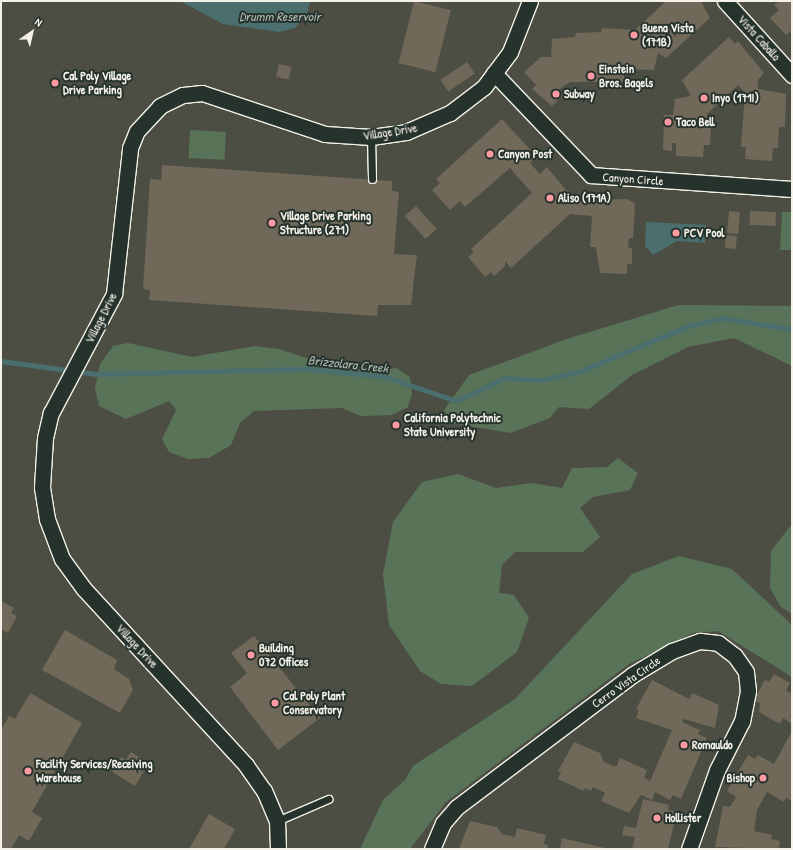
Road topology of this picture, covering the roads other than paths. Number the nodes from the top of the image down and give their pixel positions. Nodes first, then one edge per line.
1 (530, 1) edge
2 (725, 1) edge
3 (494, 73) junction
4 (792, 75) edge
5 (371, 137) junction
6 (372, 179) dead end
7 (792, 189) edge
8 (328, 799) dead end
9 (277, 821) junction
10 (278, 849) edge
11 (432, 849) edge
12 (689, 849) edge

1 - 3 street, Village Drive
2 - 4 street, Vista Caballo
3 - 5 street, Village Drive
3 - 7 street, Canyon Circle
5 - 6 lane
5 - 9 street, Village Drive
8 - 9 lane
9 - 10 street, Village Drive
11 - 12 street, Cerro Vista Circle

